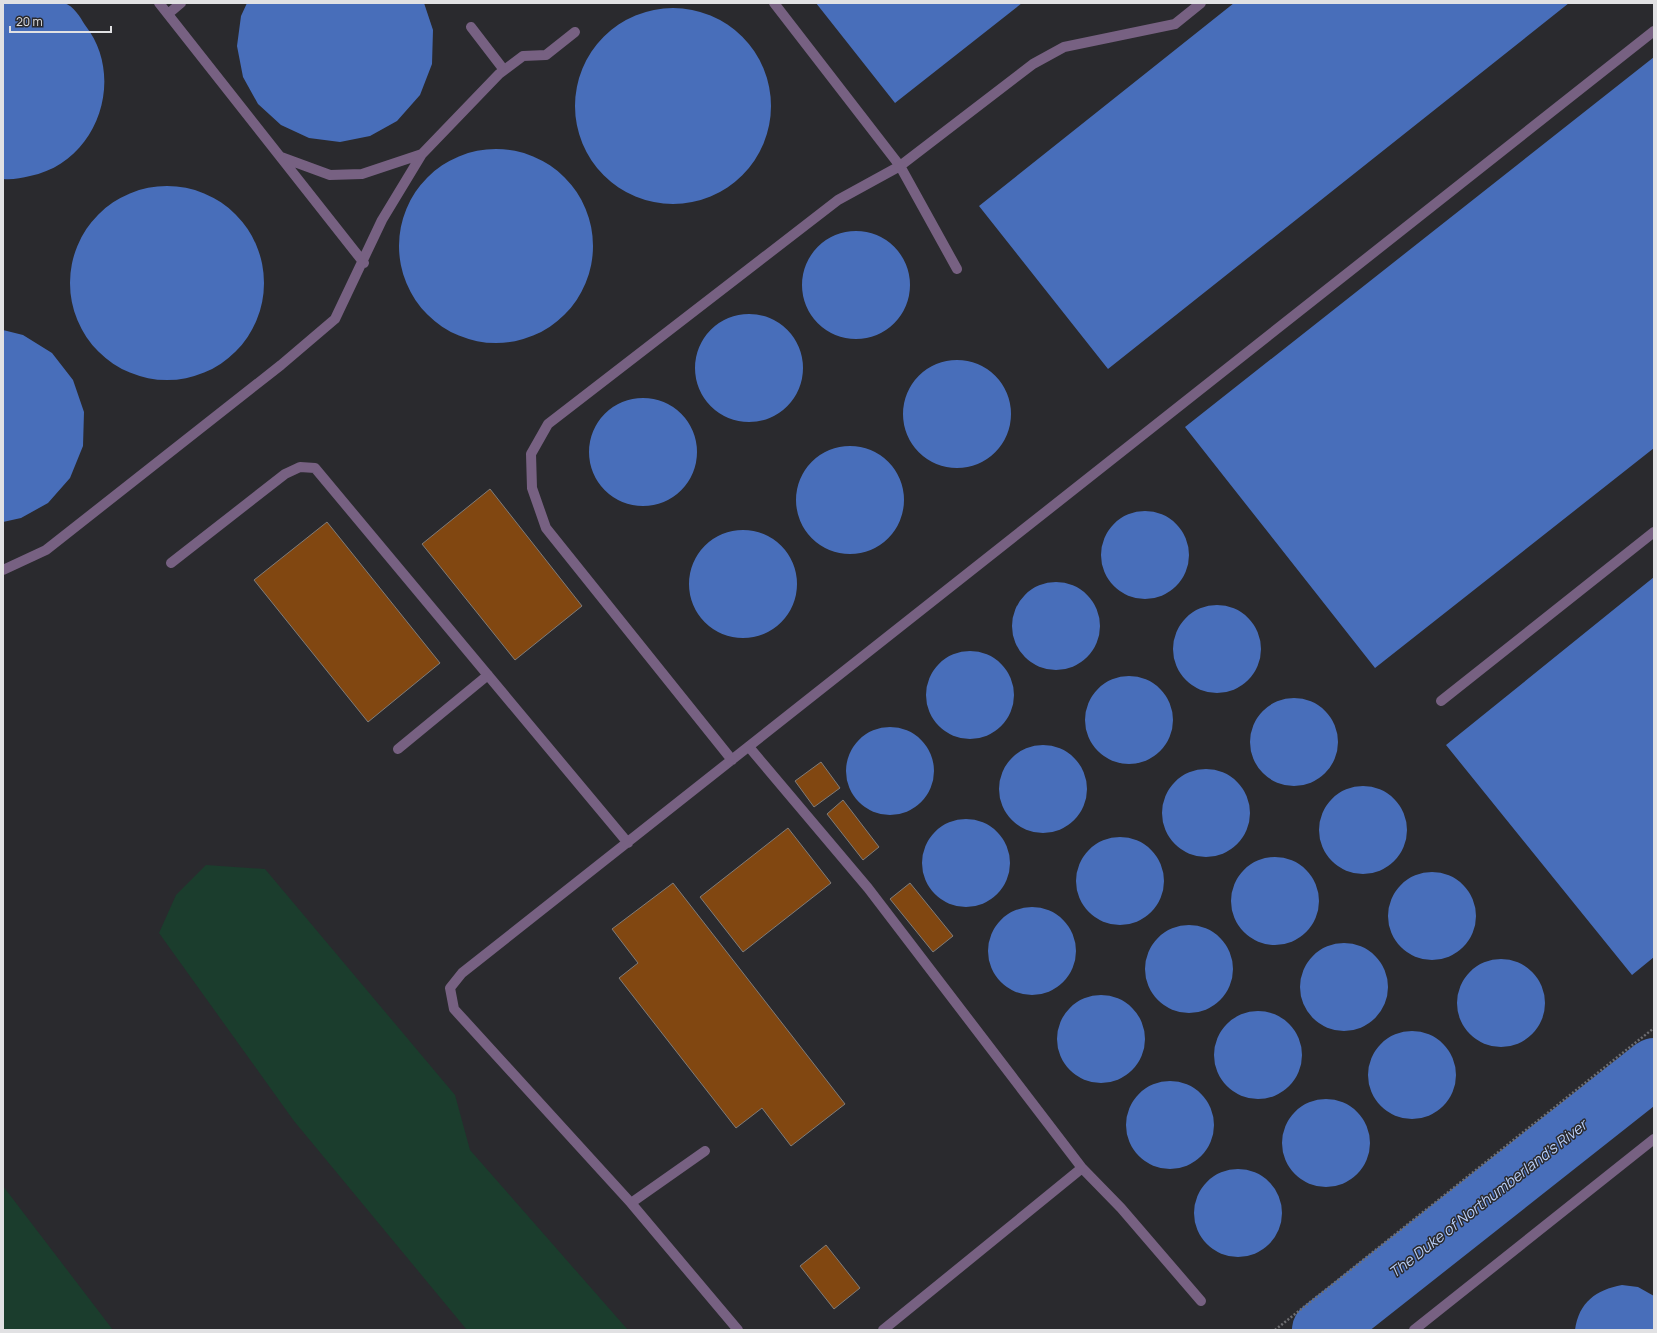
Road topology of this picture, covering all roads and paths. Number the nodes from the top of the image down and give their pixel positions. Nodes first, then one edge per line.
1 (159, 3) edge
2 (181, 3) edge
3 (774, 3) edge
4 (1201, 3) edge
5 (168, 14) junction
6 (471, 27) dead end
7 (1654, 31) edge
8 (575, 32) dead end
9 (504, 70) junction
10 (422, 154) junction
11 (281, 157) junction
12 (900, 166) junction
13 (364, 263) junction
14 (957, 269) dead end
15 (1654, 532) edge
16 (171, 563) dead end
17 (3, 570) edge
18 (488, 675) junction
19 (1441, 702) dead end
20 (749, 747) junction
21 (398, 749) dead end
22 (732, 760) junction
23 (628, 843) junction
24 (1654, 1028) edge
25 (1654, 1139) edge
26 (705, 1151) dead end
27 (1082, 1168) junction
28 (632, 1203) junction
29 (1201, 1301) dead end
30 (738, 1330) edge
31 (883, 1330) edge
32 (1275, 1330) edge
33 (1414, 1330) edge

1 - 5 lane
2 - 5 lane
3 - 12 lane
4 - 12 lane
5 - 11 lane
6 - 9 lane
7 - 20 lane
8 - 9 lane
9 - 10 lane
10 - 11 lane
10 - 13 lane
11 - 13 lane
12 - 14 lane
12 - 22 lane
13 - 17 lane
15 - 19 lane
16 - 18 lane
18 - 21 lane
18 - 23 lane
20 - 22 lane
20 - 27 lane
22 - 23 lane
23 - 28 lane
24 - 32 path
25 - 33 lane
26 - 28 lane
27 - 29 lane
27 - 31 lane
28 - 30 lane

